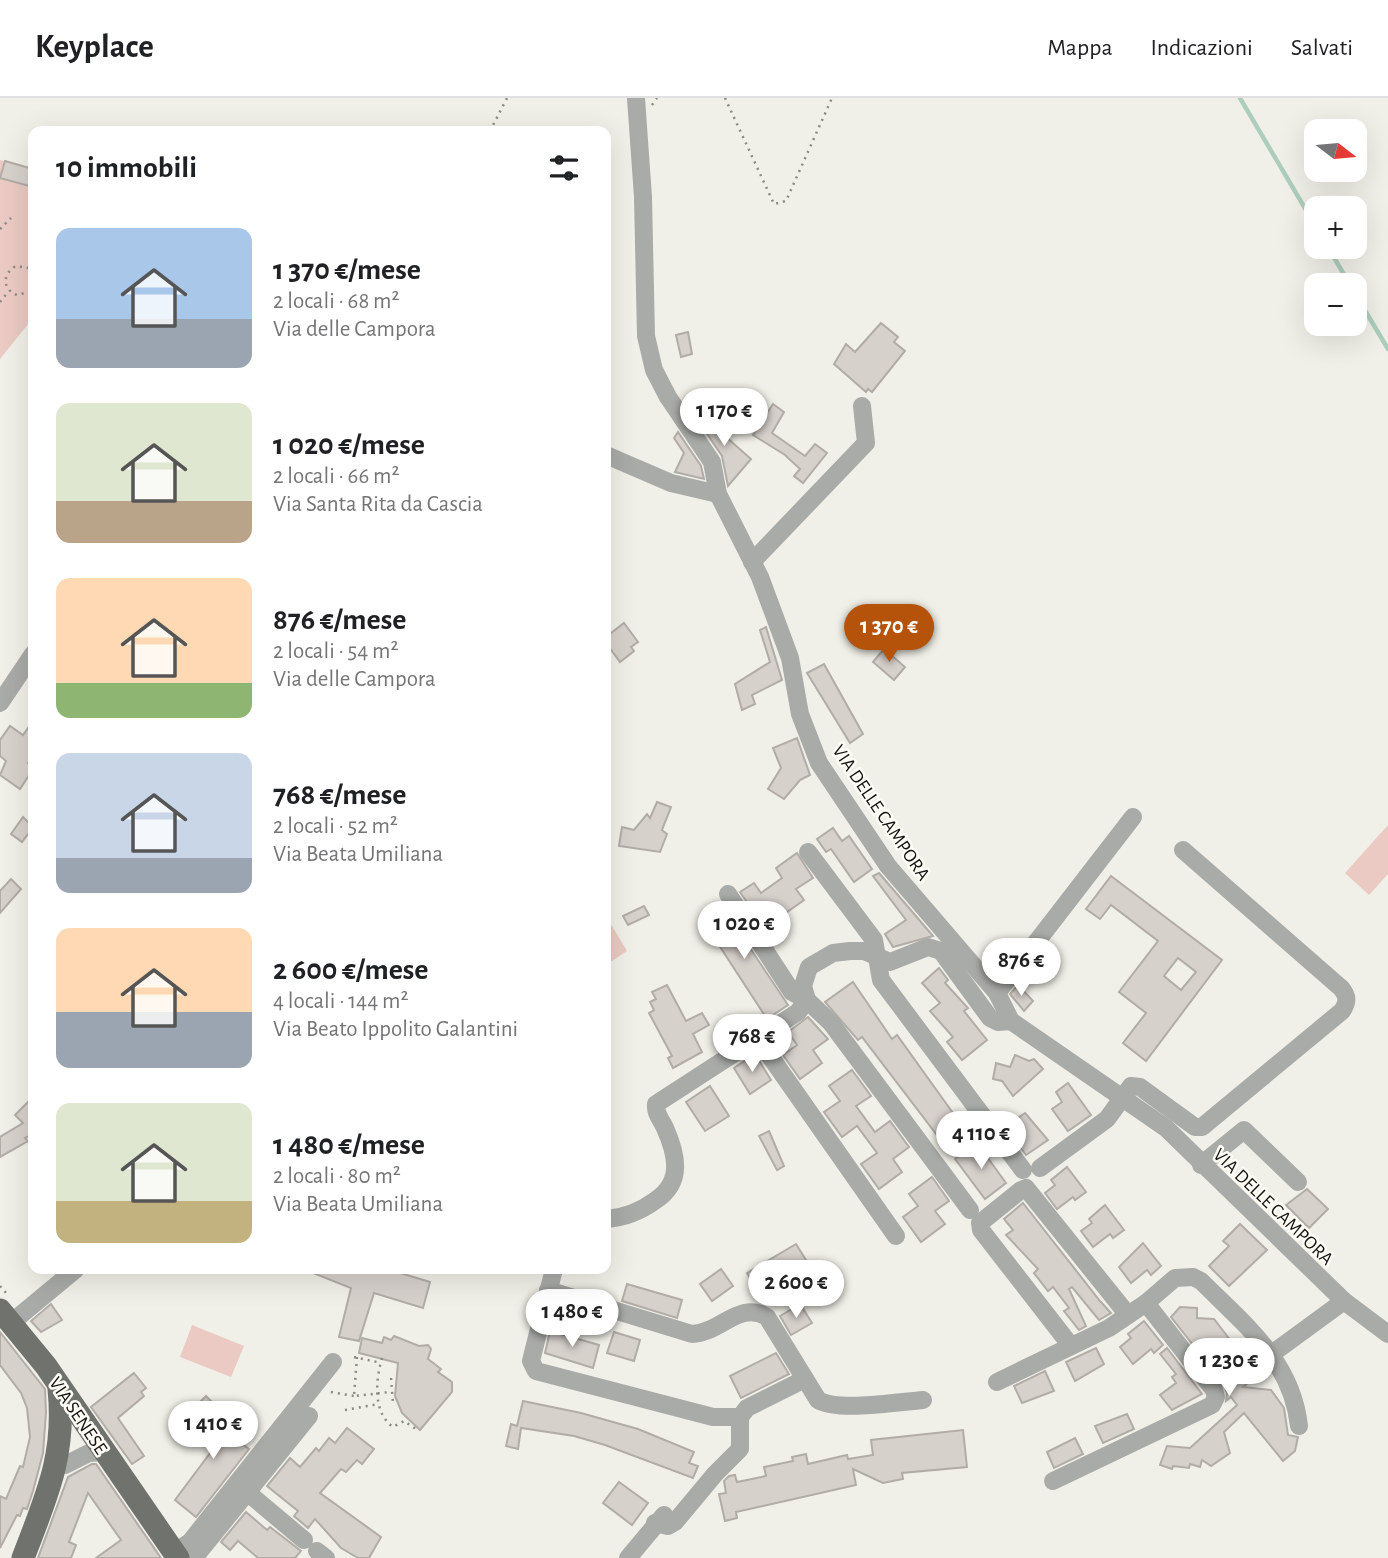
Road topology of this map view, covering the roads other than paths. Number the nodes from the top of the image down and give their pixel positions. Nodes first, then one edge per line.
1 (636, 98) edge
2 (862, 406) dead end
3 (611, 457) edge
4 (718, 495) junction
5 (752, 562) junction
6 (28, 662) edge
7 (0, 704) edge
8 (1133, 817) dead end
9 (1183, 850) dead end
10 (808, 852) dead end
11 (728, 894) dead end
12 (878, 959) junction
13 (997, 993) junction
14 (807, 1000) junction
15 (1011, 1021) junction
16 (758, 1039) junction
17 (1122, 1099) junction
18 (1201, 1165) junction
19 (1298, 1182) dead end
20 (970, 1210) dead end
21 (611, 1218) edge
22 (896, 1236) dead end
23 (68, 1274) edge
24 (553, 1274) edge
25 (548, 1290) junction
26 (1344, 1301) junction
27 (1146, 1303) junction
28 (1128, 1315) junction
29 (5, 1320) edge
30 (1388, 1334) edge
31 (1071, 1346) junction
32 (1273, 1353) junction
33 (333, 1362) dead end
34 (806, 1379) junction
35 (997, 1382) dead end
36 (59, 1386) junction
37 (923, 1400) dead end
38 (309, 1416) dead end
39 (740, 1417) junction
40 (83, 1421) junction
41 (1300, 1426) dead end
42 (104, 1452) junction
43 (58, 1474) junction
44 (1053, 1481) dead end
45 (247, 1492) junction
46 (316, 1550) edge
47 (182, 1556) edge
48 (23, 1558) edge
49 (628, 1558) edge

1 - 4 street, VIA DELLE CAMPORA
2 - 5 street
3 - 4 street
4 - 5 street, VIA DELLE CAMPORA
5 - 13 street, VIA DELLE CAMPORA
6 - 7 street
8 - 13 street
9 - 17 street
10 - 12 street
11 - 14 street
12 - 14 street
12 - 15 street
12 - 17 street
13 - 15 street, VIA DELLE CAMPORA
14 - 16 street
14 - 20 street
15 - 17 street, VIA DELLE CAMPORA
16 - 21 street
16 - 22 street
17 - 18 street, VIA DELLE CAMPORA
18 - 19 street
18 - 26 street, VIA DELLE CAMPORA
23 - 29 street
24 - 25 street
25 - 34 street
25 - 39 street
26 - 30 street, VIA DELLE CAMPORA
26 - 32 street
27 - 28 street
27 - 32 street
27 - 44 street
28 - 31 street
28 - 31 street
29 - 36 main road, VIA SENESE
31 - 35 street
32 - 41 street
33 - 47 street
34 - 37 street
34 - 39 street
36 - 40 main road, VIA SENESE
36 - 43 main road
38 - 45 street
39 - 49 street
40 - 42 main road, VIA SENESE
40 - 43 main road
42 - 43 street
42 - 47 main road, VIA SENESE
43 - 48 main road
45 - 46 street
45 - 47 street

